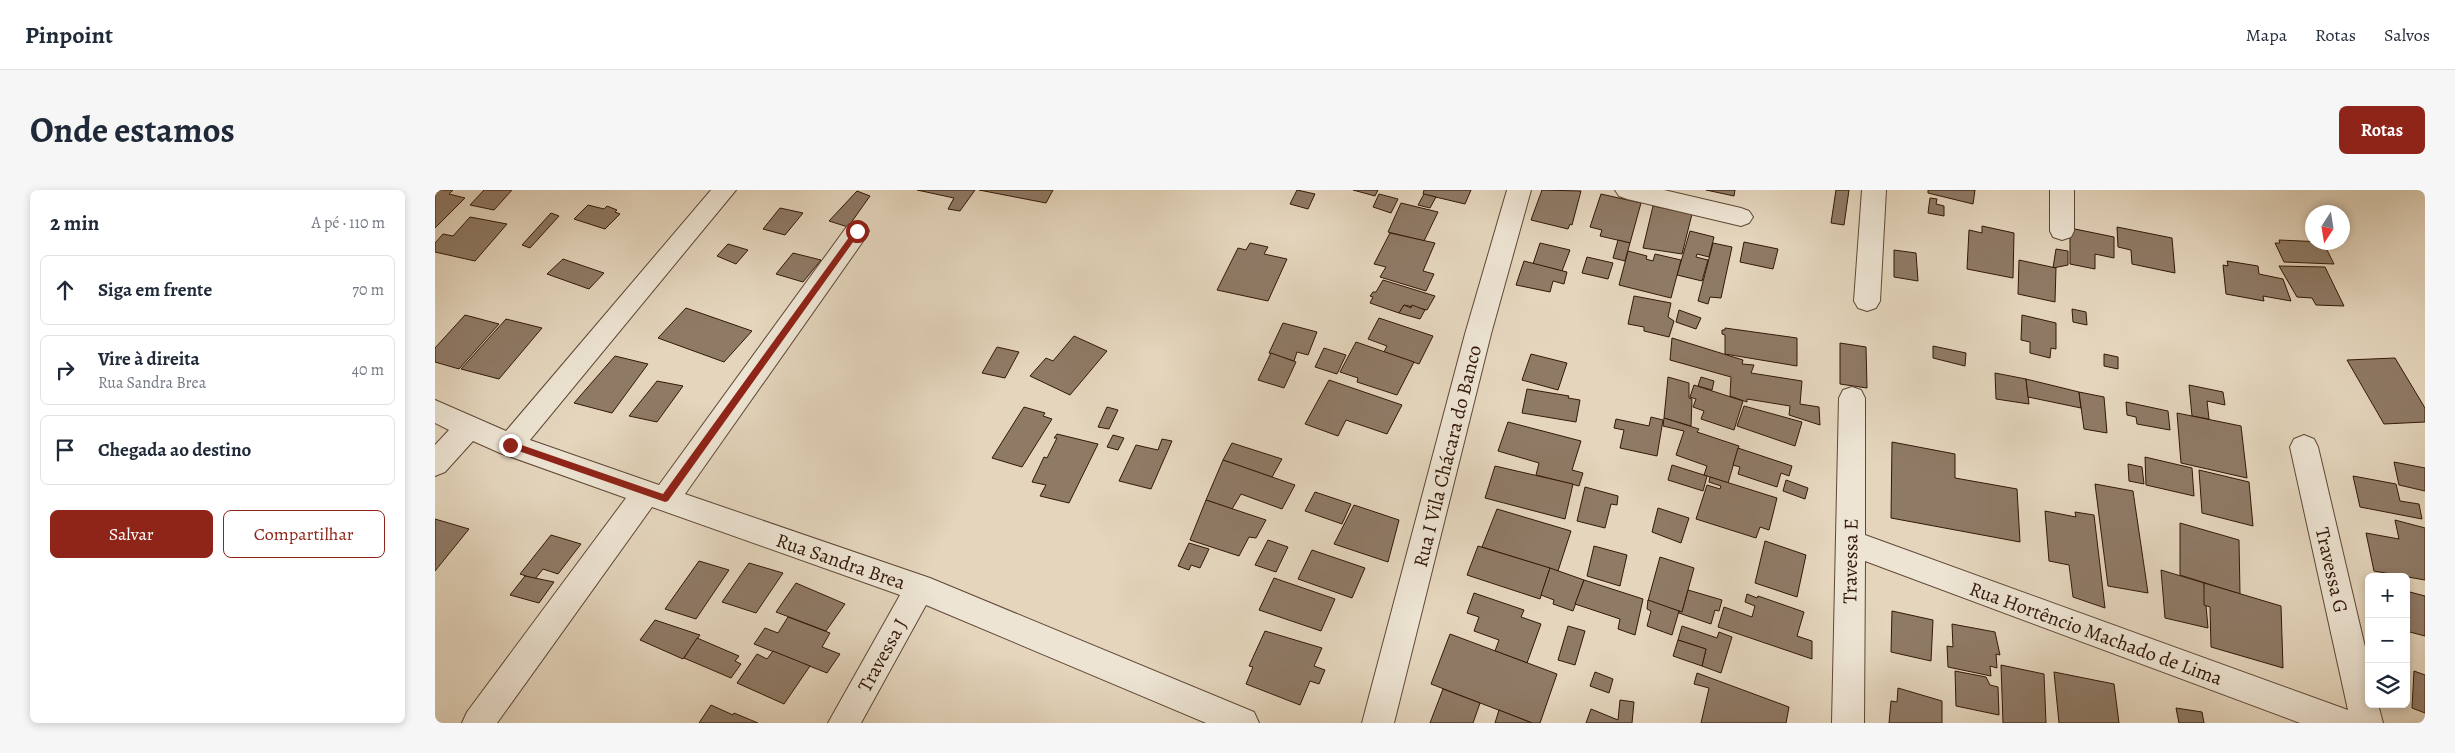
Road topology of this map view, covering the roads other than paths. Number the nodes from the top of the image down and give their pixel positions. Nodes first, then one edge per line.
1 (724, 190) edge
2 (1519, 190) edge
3 (1627, 190) edge
4 (1874, 190) edge
5 (2062, 190) edge
6 (1741, 217) dead end
7 (857, 231) dead end
8 (2061, 231) dead end
9 (1867, 300) dead end
10 (1852, 398) dead end
11 (435, 411) edge
12 (470, 426) junction
13 (510, 445) junction
14 (2304, 447) dead end
15 (435, 464) edge
16 (656, 495) junction
17 (1851, 543) junction
18 (920, 588) junction
19 (478, 723) edge
20 (844, 723) edge
21 (1243, 723) edge
22 (1378, 723) edge
23 (1848, 723) edge
24 (2341, 723) edge
25 (2367, 723) edge

1 - 13 street
2 - 22 street, Rua I Vila Chácara do Banco
3 - 6 street
4 - 9 street
5 - 8 street
7 - 16 street
10 - 17 street, Travessa E
11 - 12 street, Rua Sandra Brea
12 - 13 street, Rua Sandra Brea
12 - 15 street
13 - 16 street, Rua Sandra Brea
14 - 25 street, Travessa G
16 - 18 street, Rua Sandra Brea
16 - 19 street
17 - 23 street, Travessa E
17 - 24 street, Rua Hortêncio Machado de Lima
18 - 20 street, Travessa J
18 - 21 street, Rua Sandra Brea

